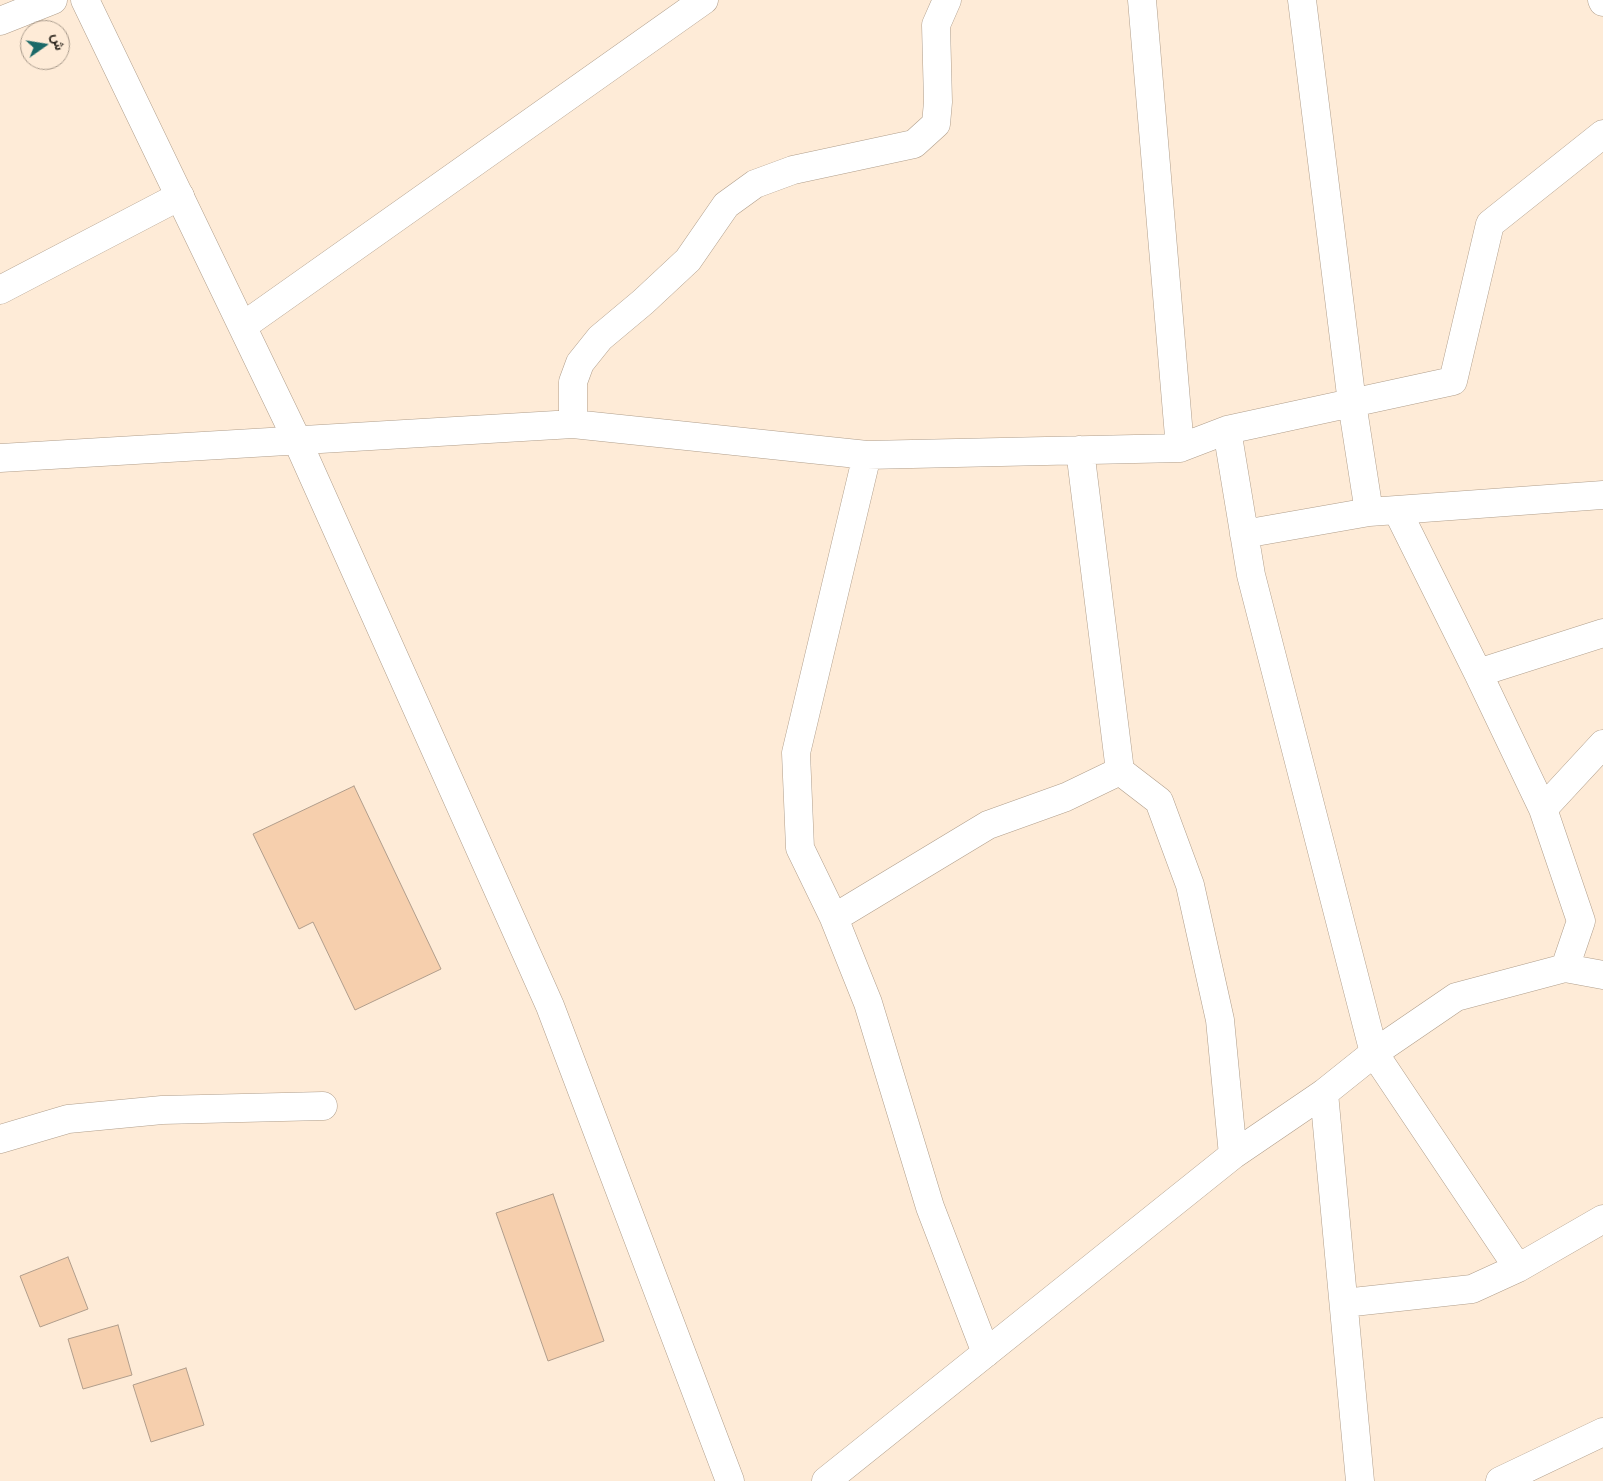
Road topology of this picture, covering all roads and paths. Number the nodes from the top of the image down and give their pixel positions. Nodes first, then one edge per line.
1 (53, 0) edge
2 (85, 0) edge
3 (704, 0) edge
4 (947, 0) edge
5 (1142, 0) edge
6 (1302, 0) edge
7 (0, 21) edge
8 (1603, 134) edge
9 (180, 196) junction
10 (0, 290) edge
11 (243, 326) junction
12 (1352, 403) junction
13 (573, 424) junction
14 (1227, 430) junction
15 (296, 440) junction
16 (1180, 448) junction
17 (1080, 450) junction
18 (867, 455) junction
19 (0, 458) edge
20 (1603, 495) edge
21 (1397, 510) junction
22 (1369, 512) junction
23 (1244, 534) junction
24 (1603, 633) edge
25 (1478, 673) junction
26 (1603, 744) edge
27 (1120, 771) junction
28 (1543, 809) junction
29 (834, 918) junction
30 (1565, 968) junction
31 (1603, 974) edge
32 (1374, 1053) junction
33 (1324, 1093) junction
34 (323, 1106) dead end
35 (0, 1139) edge
36 (1234, 1155) junction
37 (1603, 1219) edge
38 (1518, 1268) junction
39 (1344, 1303) junction
40 (986, 1353) junction
41 (1603, 1432) edge
42 (730, 1481) edge
43 (826, 1481) edge
44 (1360, 1481) edge
45 (1500, 1481) edge

1 - 7 street
2 - 9 street
3 - 11 street
4 - 13 street
5 - 16 street
6 - 12 street
8 - 12 street
9 - 10 street
9 - 11 street
11 - 15 street
12 - 14 street
12 - 22 street
13 - 15 street
13 - 18 street
14 - 16 street
14 - 23 street
15 - 19 street
15 - 42 street
16 - 17 street
17 - 18 street
17 - 27 street
18 - 29 street
20 - 21 street
21 - 22 street
21 - 25 street
22 - 23 street
23 - 32 street
24 - 25 street
25 - 28 street
26 - 28 street
27 - 29 street
27 - 36 street
28 - 30 street
29 - 40 street
30 - 31 street
30 - 32 street
32 - 33 street
32 - 38 street
33 - 36 street
33 - 39 street
34 - 35 street
36 - 40 street
37 - 38 street
38 - 39 street
39 - 44 street
40 - 43 street
41 - 45 street

